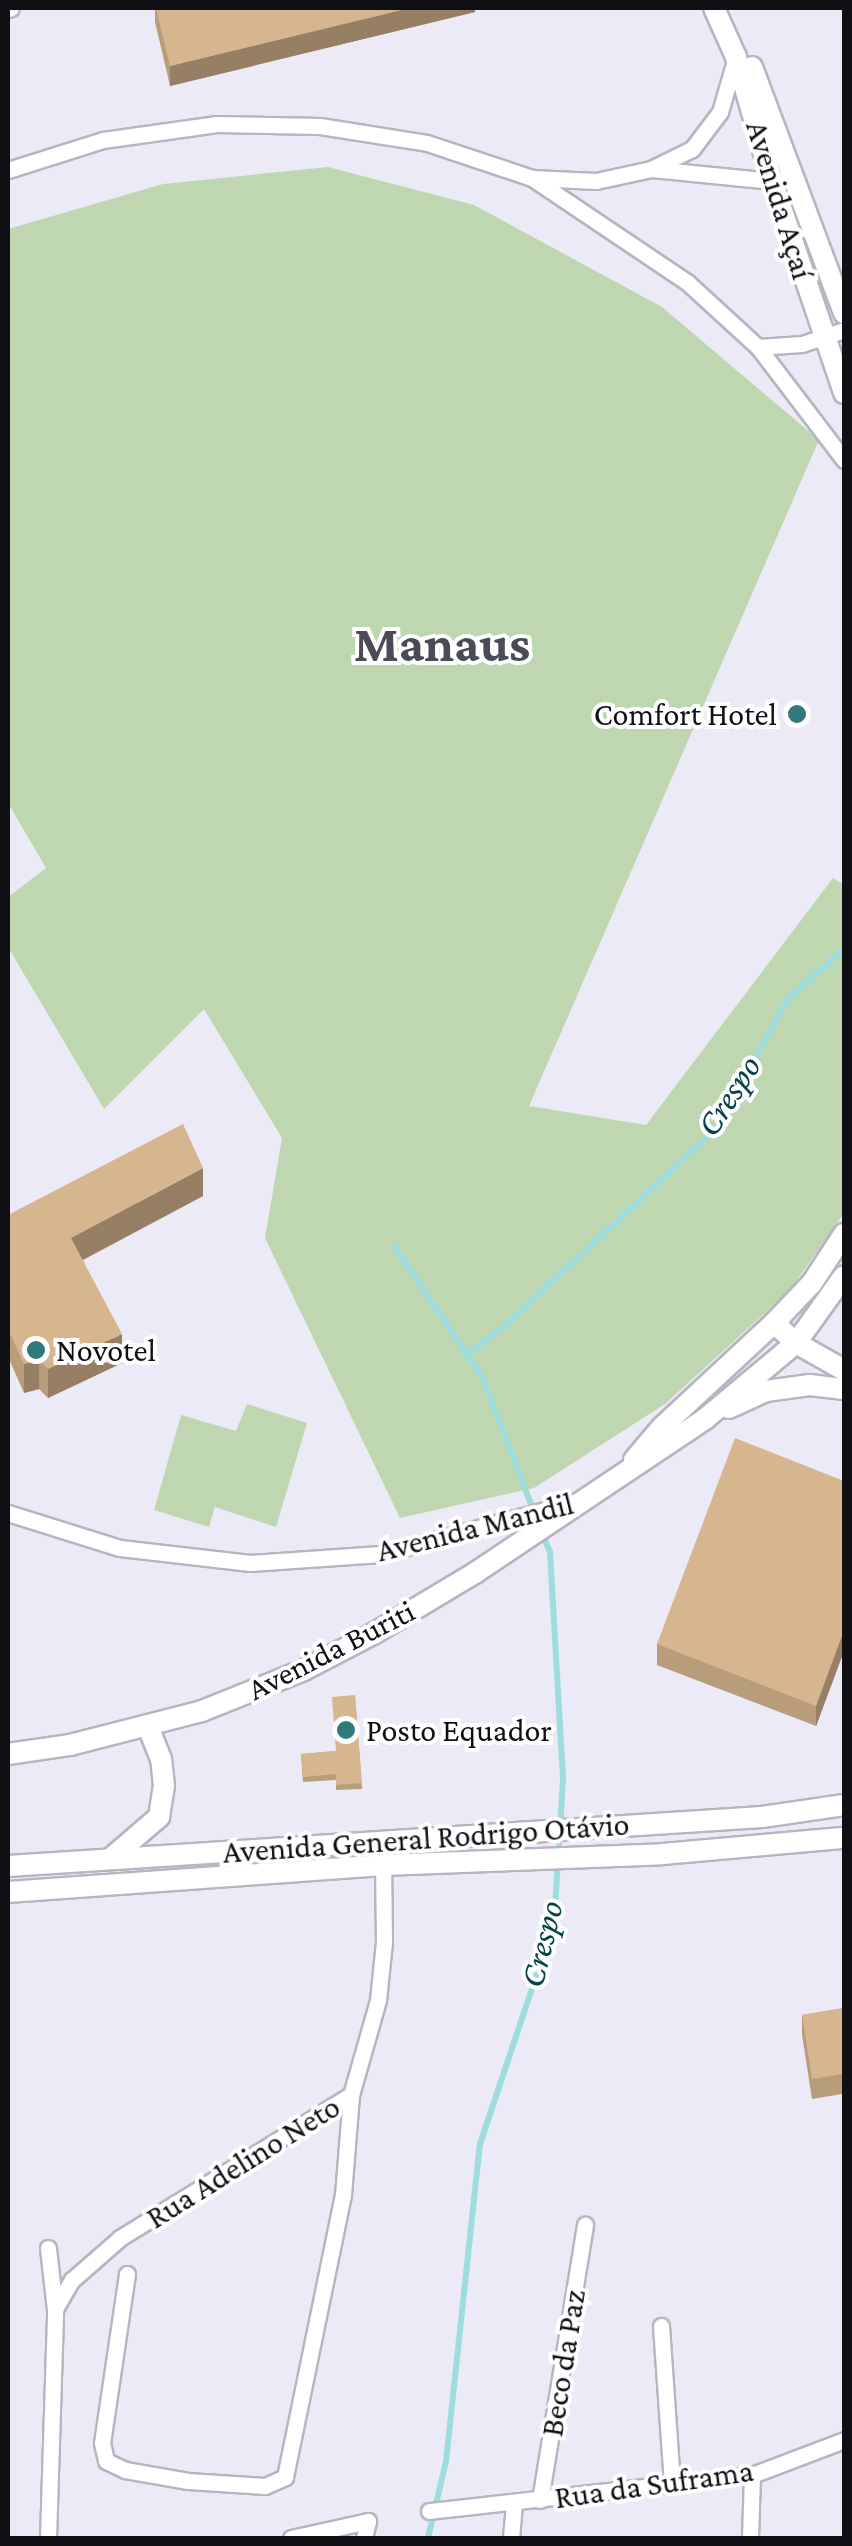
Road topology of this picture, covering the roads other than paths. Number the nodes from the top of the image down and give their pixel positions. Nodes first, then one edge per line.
1 (714, 8) edge
2 (728, 8) edge
3 (736, 57) junction
4 (651, 169) junction
5 (8, 170) edge
6 (532, 178) junction
7 (782, 180) junction
8 (844, 313) edge
9 (834, 334) edge
10 (758, 348) junction
11 (844, 393) edge
12 (844, 460) edge
13 (844, 1234) edge
14 (844, 1276) edge
15 (812, 1283) junction
16 (837, 1305) edge
17 (774, 1323) junction
18 (796, 1343) junction
19 (844, 1370) edge
20 (844, 1389) edge
21 (705, 1420) junction
22 (623, 1472) junction
23 (589, 1498) junction
24 (8, 1513) edge
25 (148, 1726) junction
26 (8, 1754) edge
27 (844, 1805) edge
28 (844, 1838) edge
29 (110, 1859) junction
30 (383, 1865) junction
31 (8, 1866) edge
32 (8, 1892) edge
33 (351, 2095) junction
34 (585, 2225) dead end
35 (48, 2248) dead end
36 (128, 2274) dead end
37 (55, 2309) junction
38 (662, 2326) dead end
39 (844, 2440) edge
40 (752, 2475) junction
41 (672, 2482) junction
42 (540, 2500) junction
43 (514, 2505) junction
44 (429, 2511) dead end
45 (48, 2538) edge
46 (291, 2538) edge
47 (364, 2538) edge
48 (511, 2538) edge
49 (750, 2538) edge

1 - 3 main road, Avenida Açaí
2 - 7 main road, Avenida Açaí
3 - 4 street
3 - 7 main road, Avenida Açaí
4 - 6 street
4 - 7 street
5 - 6 street
6 - 10 street
7 - 8 main road, Avenida Açaí
7 - 9 main road, Avenida Açaí
9 - 10 street
9 - 11 main road, Avenida Açaí
10 - 12 street
13 - 15 main road
14 - 16 main road
15 - 16 main road
15 - 17 main road, Avenida Buriti
16 - 18 main road, Avenida Buriti
17 - 18 main road
17 - 22 main road, Avenida Buriti
18 - 19 main road
18 - 21 main road, Avenida Buriti
20 - 21 main road
21 - 22 main road, Avenida Buriti
22 - 23 main road, Avenida Buriti
23 - 24 street, Avenida Mandil
23 - 25 main road, Avenida Buriti
25 - 26 main road, Avenida Buriti
25 - 29 main road
27 - 29 main road, Avenida General Rodrigo Otávio
28 - 30 main road, Avenida General Rodrigo Otávio
29 - 31 main road, Avenida General Rodrigo Otávio
30 - 32 main road, Avenida General Rodrigo Otávio
30 - 33 street, Rua Adelino Neto
33 - 36 street
33 - 37 street, Rua Adelino Neto
34 - 42 street, Beco da Paz
35 - 37 street
37 - 45 street
38 - 41 street
39 - 40 street, Rua da Suframa
40 - 41 street, Rua da Suframa
40 - 49 street
41 - 42 street, Rua da Suframa
42 - 43 street, Rua da Suframa
43 - 44 street, Rua da Suframa
43 - 48 street
46 - 47 street

